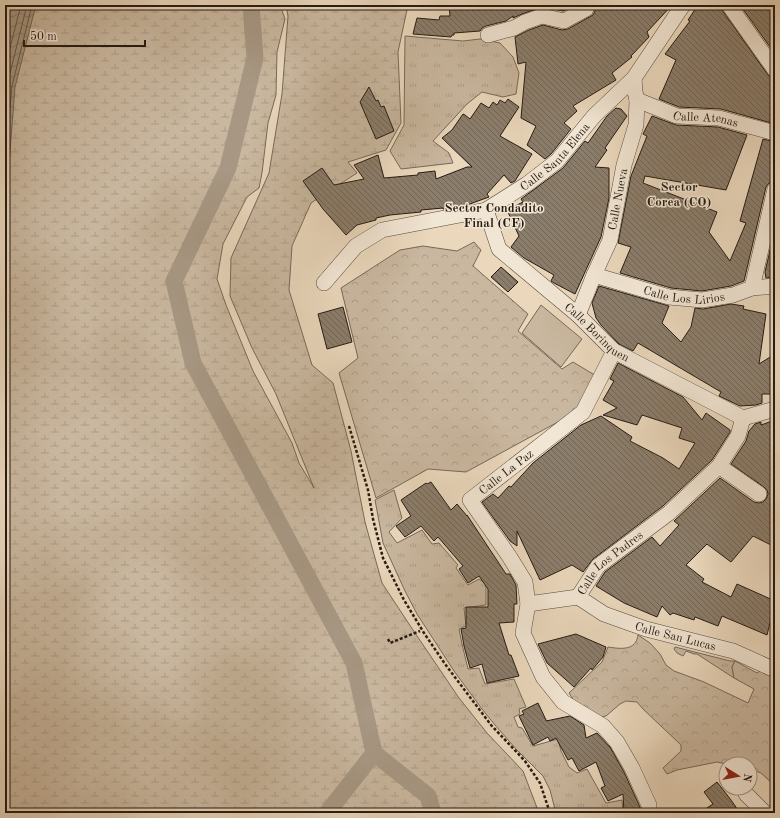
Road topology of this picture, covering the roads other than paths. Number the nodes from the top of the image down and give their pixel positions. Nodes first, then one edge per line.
1 (586, 5) edge
2 (684, 5) edge
3 (729, 5) edge
4 (488, 35) dead end
5 (775, 70) edge
6 (634, 78) junction
7 (637, 100) junction
8 (775, 133) edge
9 (775, 189) edge
10 (486, 210) junction
11 (594, 275) junction
12 (324, 283) dead end
13 (775, 286) edge
14 (752, 288) junction
15 (578, 315) junction
16 (614, 350) junction
17 (775, 409) edge
18 (743, 418) junction
19 (719, 466) junction
20 (759, 494) dead end
21 (578, 597) junction
22 (528, 604) junction
23 (775, 670) edge
24 (748, 796) edge
25 (649, 813) edge
26 (765, 813) edge

1 - 4 street
2 - 6 street, Calle Santa Elena
3 - 5 street
6 - 7 street, Calle Nueva
6 - 10 street, Calle Santa Elena
7 - 8 street, Calle Atenas
7 - 11 street, Calle Nueva
9 - 14 street
10 - 12 street, Calle Santa Elena
10 - 15 street, Calle Borinquen
11 - 14 street, Calle Los Lirios
11 - 15 street, Calle Nueva
13 - 14 street, Calle Los Lirios
15 - 16 street, Calle Borinquen
16 - 18 street, Calle Borinquen
16 - 22 street, Calle La Paz
17 - 18 street
18 - 19 street, Calle Los Padres
19 - 20 street
19 - 21 street, Calle Los Padres
21 - 22 street, Calle Los Padres
21 - 23 street, Calle San Lucas
22 - 25 street
24 - 26 street

